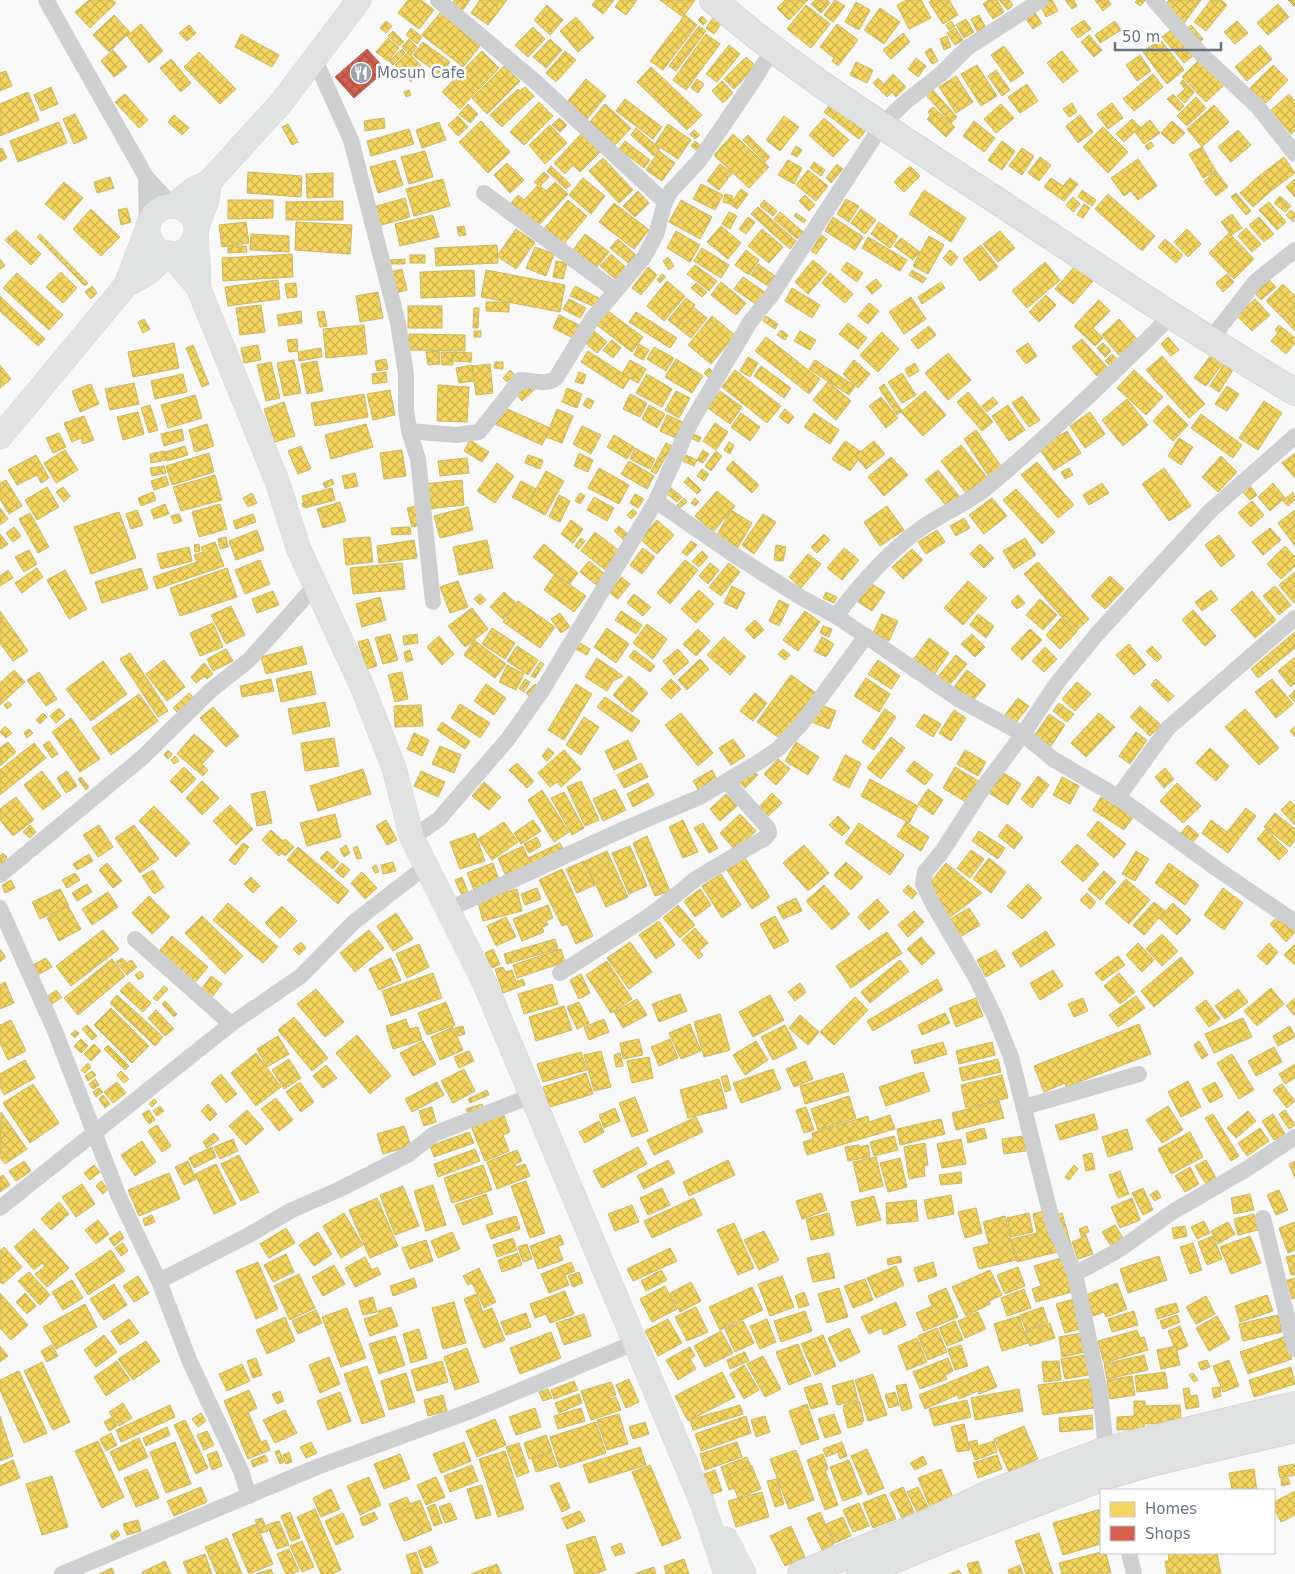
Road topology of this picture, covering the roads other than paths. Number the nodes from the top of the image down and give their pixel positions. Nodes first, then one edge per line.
1 (46, 0) edge
2 (359, 0) edge
3 (438, 0) edge
4 (713, 0) edge
5 (730, 0) edge
6 (1042, 0) edge
7 (1154, 0) edge
8 (773, 49) junction
9 (315, 60) junction
10 (885, 121) junction
11 (1295, 154) edge
12 (146, 177) junction
13 (209, 182) junction
14 (484, 193) dead end
15 (664, 202) junction
16 (173, 206) junction
17 (197, 229) junction
18 (147, 230) junction
19 (1295, 250) edge
20 (169, 253) junction
21 (126, 285) junction
22 (198, 287) junction
23 (616, 291) junction
24 (1171, 316) junction
25 (1217, 331) junction
26 (1295, 384) edge
27 (1295, 392) edge
28 (409, 431) junction
29 (0, 436) edge
30 (1295, 436) edge
31 (656, 501) junction
32 (315, 586) junction
33 (433, 602) dead end
34 (836, 616) junction
35 (1295, 618) edge
36 (866, 636) junction
37 (1023, 734) junction
38 (728, 782) junction
39 (1118, 797) junction
40 (412, 838) junction
41 (425, 867) junction
42 (0, 875) edge
43 (0, 908) edge
44 (447, 910) junction
45 (1295, 922) edge
46 (135, 939) dead end
47 (560, 973) dead end
48 (231, 1024) junction
49 (1139, 1074) dead end
50 (531, 1096) junction
51 (1024, 1107) junction
52 (94, 1135) junction
53 (1295, 1137) edge
54 (0, 1208) edge
55 (1263, 1218) dead end
56 (1075, 1274) junction
57 (158, 1281) junction
58 (634, 1343) junction
59 (1295, 1349) edge
60 (1295, 1405) edge
61 (1295, 1429) edge
62 (1106, 1450) junction
63 (1111, 1483) edge
64 (249, 1496) junction
65 (702, 1505) junction
66 (1129, 1554) edge
67 (62, 1574) edge
68 (726, 1574) edge
69 (744, 1574) edge
70 (801, 1574) edge
71 (860, 1574) edge
72 (1134, 1574) edge

1 - 12 street
2 - 9 street
3 - 15 street
4 - 8 main road
5 - 10 main road
6 - 10 street
7 - 11 street
8 - 10 main road
8 - 15 street
9 - 13 street
9 - 28 street
10 - 24 main road
10 - 25 main road
10 - 31 street
12 - 16 street
12 - 18 street
13 - 16 street
13 - 17 street
14 - 23 street
15 - 23 street
16 - 17 street
16 - 18 street
17 - 20 street
17 - 22 street
18 - 20 street
18 - 21 street
19 - 25 street
20 - 21 street
20 - 22 street
21 - 29 street
22 - 32 street
23 - 28 street
24 - 27 main road
24 - 34 street
25 - 26 main road
28 - 33 street
30 - 37 street
31 - 34 street
31 - 40 street
32 - 40 street
32 - 42 street
34 - 36 street
35 - 39 street
36 - 37 street
36 - 38 street
37 - 39 street
37 - 51 street
38 - 44 street
38 - 47 street
39 - 45 street
40 - 41 street
41 - 44 street
41 - 48 street
43 - 52 street
44 - 50 street
46 - 48 street
48 - 52 street
49 - 51 street
50 - 57 street
50 - 58 street
51 - 56 street
52 - 54 street
52 - 57 street
53 - 56 street
55 - 59 street
56 - 62 street
57 - 64 street
58 - 64 street
58 - 65 street
60 - 62 main road
61 - 63 main road
62 - 70 main road
63 - 71 main road
64 - 67 street
65 - 68 street
65 - 69 street
66 - 72 street

